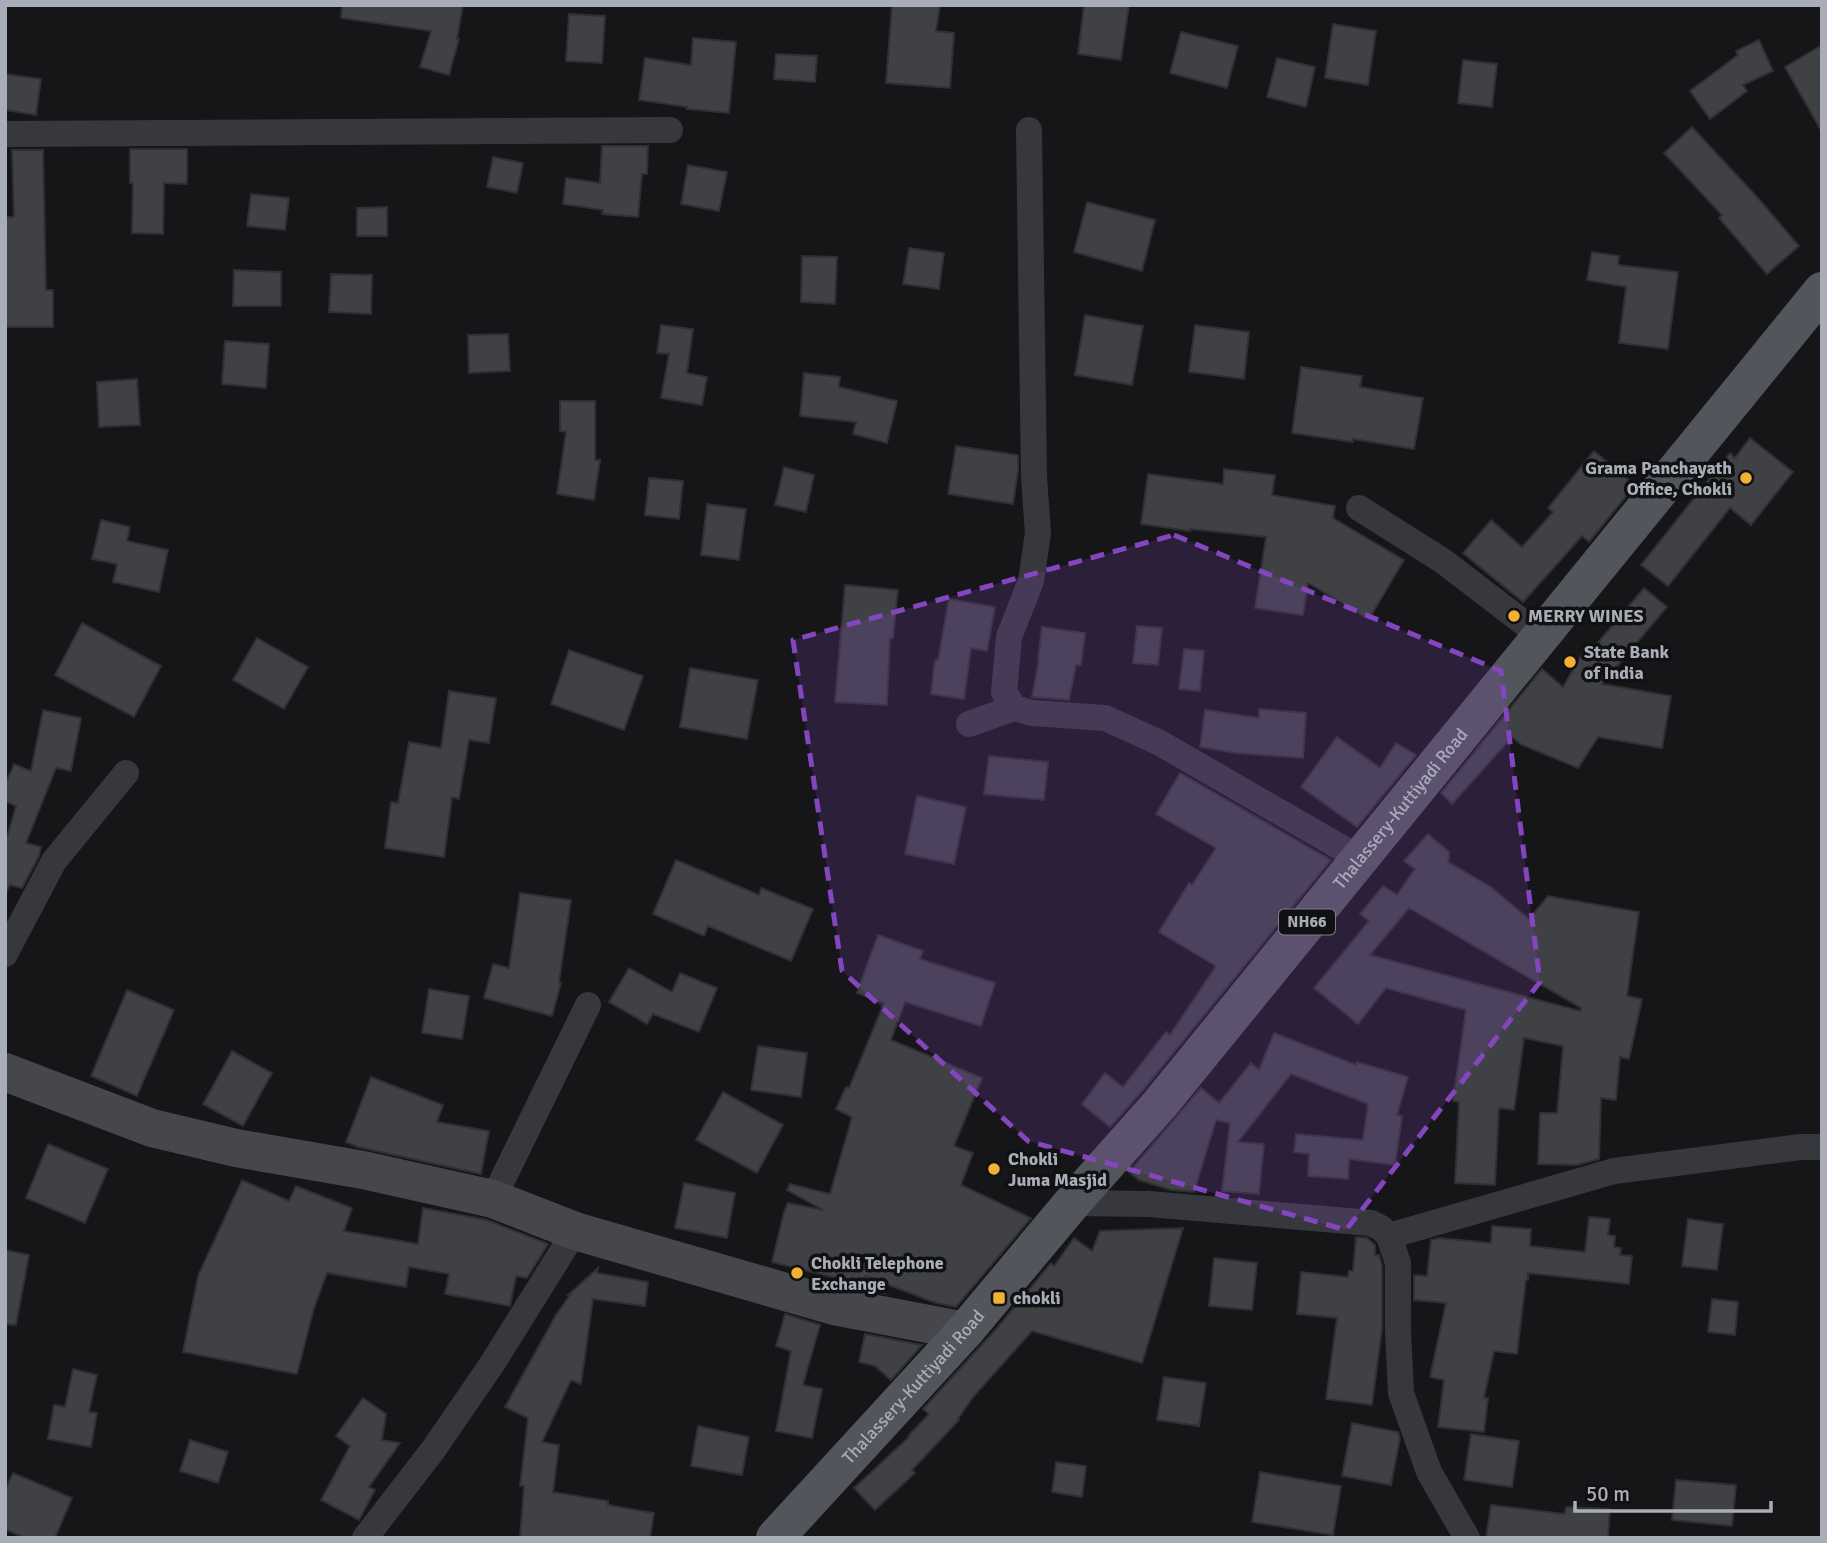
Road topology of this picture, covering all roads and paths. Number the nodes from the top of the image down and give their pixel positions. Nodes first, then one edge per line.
1 (670, 130) dead end
2 (1028, 130) dead end
3 (5, 134) edge
4 (1822, 291) edge
5 (1359, 508) dead end
6 (1542, 636) junction
7 (1014, 708) junction
8 (968, 724) dead end
9 (126, 773) dead end
10 (1359, 858) junction
11 (5, 954) edge
12 (588, 1005) dead end
13 (5, 1072) edge
14 (1822, 1147) edge
15 (493, 1199) junction
16 (1072, 1203) junction
17 (575, 1231) junction
18 (1389, 1236) junction
19 (965, 1331) junction
20 (365, 1538) edge
21 (775, 1538) edge
22 (1467, 1538) edge

1 - 3 street
2 - 7 street
4 - 6 main road, Thalassery-Kuttiyadi Road / NH66
5 - 6 street
6 - 10 main road, Thalassery-Kuttiyadi Road / NH66
7 - 8 street
7 - 10 street
9 - 11 street
10 - 16 main road, Thalassery-Kuttiyadi Road / NH66
12 - 15 street
13 - 15 main road
14 - 18 street
15 - 17 main road
16 - 18 street
16 - 19 main road, Thalassery-Kuttiyadi Road / NH66
17 - 19 main road
17 - 20 street
18 - 22 street
19 - 21 main road, Thalassery-Kuttiyadi Road / NH66

